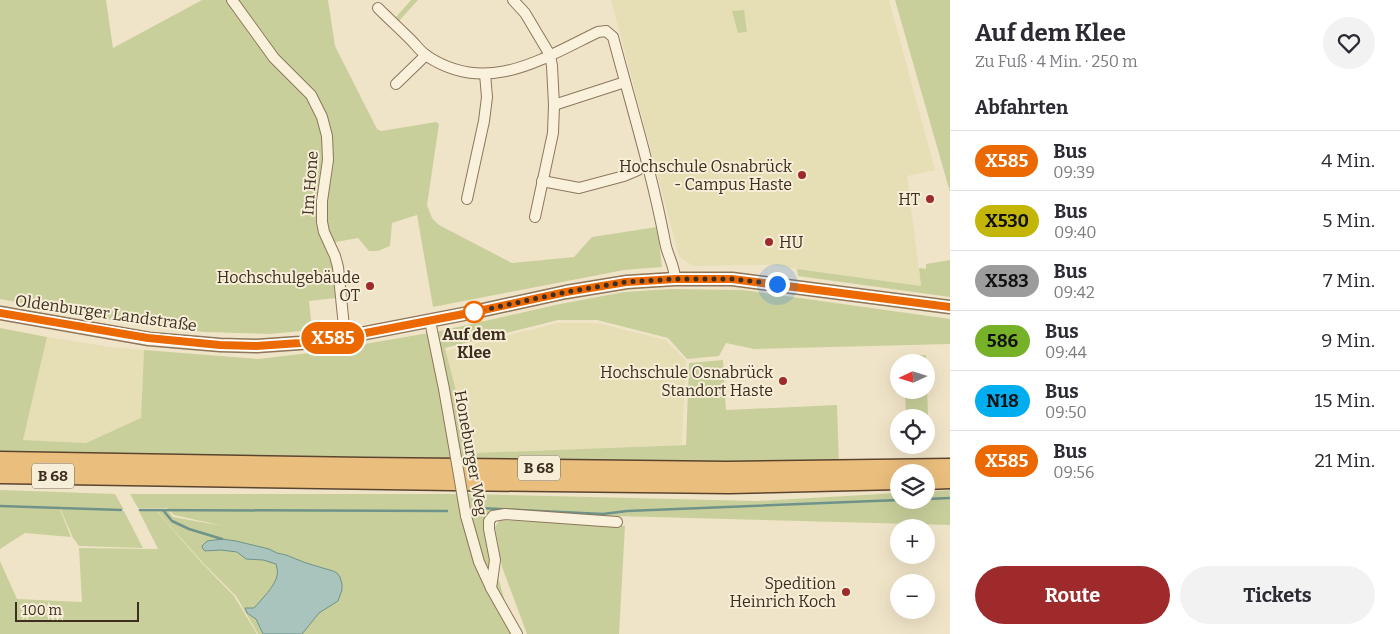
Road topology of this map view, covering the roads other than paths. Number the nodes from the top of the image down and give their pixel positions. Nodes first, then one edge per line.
1 (232, 0) edge
2 (513, 0) edge
3 (378, 8) dead end
4 (426, 55) junction
5 (550, 55) junction
6 (485, 74) junction
7 (625, 82) junction
8 (396, 84) dead end
9 (554, 105) junction
10 (638, 170) dead end
11 (542, 181) junction
12 (467, 199) dead end
13 (534, 217) dead end
14 (675, 279) junction
15 (950, 307) edge
16 (0, 314) edge
17 (430, 321) junction
18 (345, 337) junction
19 (0, 460) edge
20 (950, 467) edge
21 (105, 469) junction
22 (128, 469) junction
23 (0, 475) edge
24 (950, 480) edge
25 (890, 481) edge
26 (935, 481) edge
27 (618, 522) dead end
28 (491, 588) junction
29 (517, 634) edge

1 - 18 street, Im Hone
2 - 5 street
3 - 4 street
4 - 6 street
4 - 8 street
5 - 6 street
5 - 7 street
5 - 9 street
6 - 12 street
7 - 9 street
7 - 14 street
9 - 11 street
10 - 11 street
11 - 13 street
14 - 15 street, Oldenburger Landstraße
14 - 17 street, Oldenburger Landstraße
16 - 18 street, Oldenburger Landstraße
17 - 18 street, Oldenburger Landstraße
17 - 28 street, Honeburger Weg, bridge
19 - 21 highway, B 68
20 - 22 highway, B 68
21 - 22 highway, B 68
21 - 23 highway, B 68
22 - 25 highway, B 68
24 - 26 highway
27 - 28 street, Honeburger Weg
28 - 29 street, Honeburger Weg

